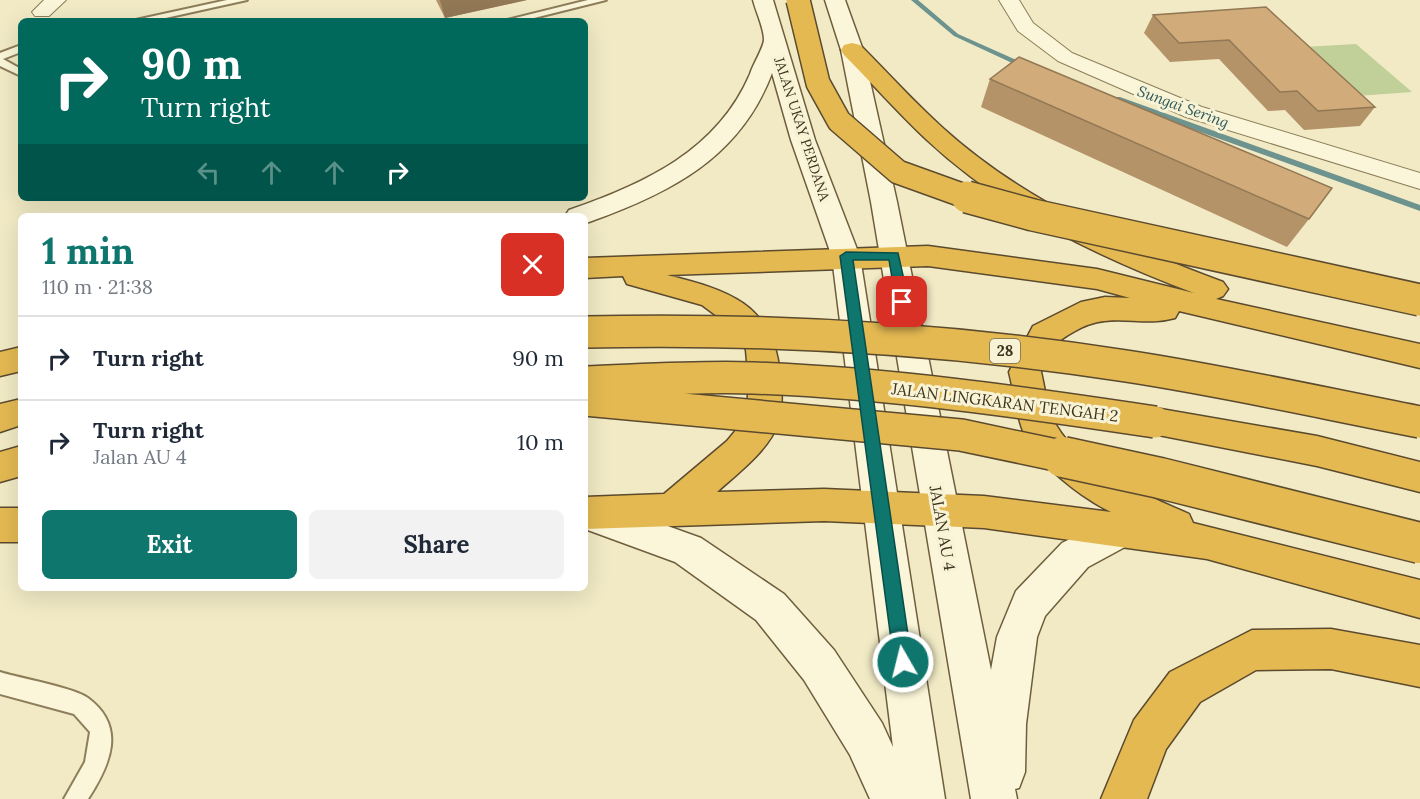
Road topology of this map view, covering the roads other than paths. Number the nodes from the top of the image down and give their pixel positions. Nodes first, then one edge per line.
1 (242, 0) edge
2 (602, 0) edge
3 (763, 0) edge
4 (798, 0) edge
5 (835, 0) edge
6 (1009, 0) edge
7 (151, 18) edge
8 (521, 18) edge
9 (774, 42) junction
10 (18, 49) edge
11 (852, 50) junction
12 (0, 57) edge
13 (0, 62) edge
14 (18, 71) edge
15 (1420, 181) edge
16 (588, 213) edge
17 (846, 256) junction
18 (894, 256) junction
19 (588, 268) edge
20 (1420, 300) edge
21 (1225, 312) junction
22 (588, 332) edge
23 (1359, 340) junction
24 (1420, 356) edge
25 (18, 360) edge
26 (0, 364) edge
27 (588, 382) edge
28 (588, 400) edge
29 (18, 413) edge
30 (0, 417) edge
31 (1420, 422) edge
32 (18, 462) edge
33 (0, 467) edge
34 (1420, 477) edge
35 (881, 506) junction
36 (940, 509) junction
37 (672, 510) junction
38 (588, 513) edge
39 (588, 514) edge
40 (0, 525) edge
41 (18, 525) edge
42 (1123, 529) junction
43 (1207, 542) junction
44 (1420, 543) edge
45 (1420, 598) edge
46 (1420, 666) edge
47 (0, 683) edge
48 (75, 799) edge
49 (893, 799) edge
50 (922, 799) edge
51 (994, 799) edge
52 (1003, 799) edge
53 (1124, 799) edge

1 - 7 lane
2 - 8 lane
3 - 9 street, JALAN UKAY PERDANA
4 - 20 highway, bridge
5 - 11 street
6 - 15 street
9 - 16 street
9 - 17 street, JALAN UKAY PERDANA
10 - 12 lane
11 - 18 street
11 - 23 highway
13 - 14 lane
17 - 18 highway
17 - 19 highway
17 - 35 street
18 - 21 highway
18 - 36 street, JALAN AU 4
19 - 37 highway
21 - 23 highway
21 - 43 highway
22 - 31 highway, 28, bridge
23 - 24 highway
25 - 26 highway
27 - 34 highway, JALAN LINGKARAN TENGAH 2, bridge
28 - 44 highway, bridge
29 - 30 highway
32 - 33 highway
35 - 36 highway
35 - 37 highway
35 - 50 street
36 - 42 highway
36 - 51 street, JALAN AU 4
37 - 38 highway
39 - 49 street
40 - 41 highway
42 - 43 highway
42 - 52 street
43 - 45 highway
46 - 53 highway
47 - 48 lane

